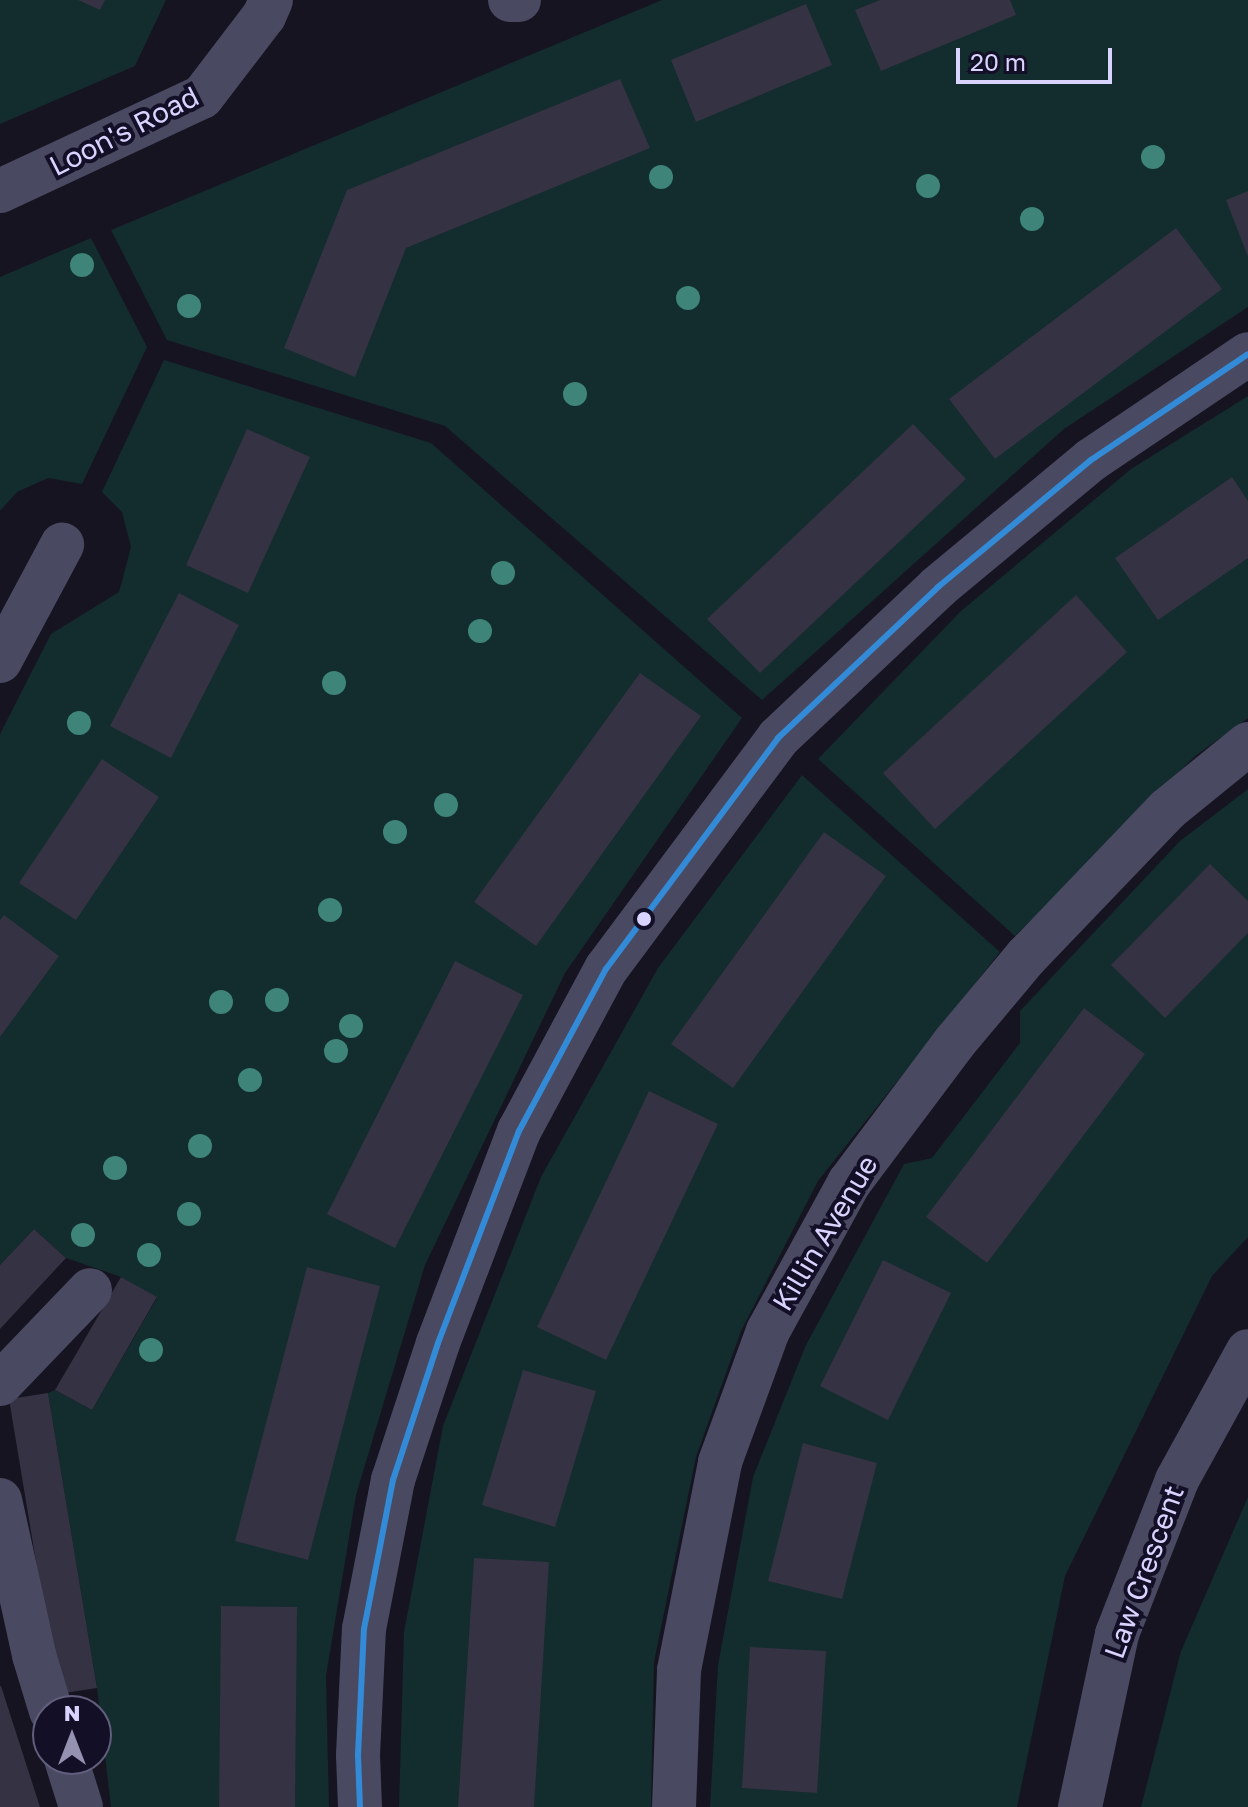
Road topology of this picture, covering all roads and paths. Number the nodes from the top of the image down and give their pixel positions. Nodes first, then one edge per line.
1 (510, 0) edge
2 (519, 0) edge
3 (268, 8) edge
4 (0, 191) edge
5 (1248, 354) edge
6 (62, 545) dead end
7 (0, 661) edge
8 (1248, 744) edge
9 (90, 1290) dead end
10 (1248, 1351) edge
11 (0, 1384) edge
12 (0, 1500) edge
13 (46, 1695) edge
14 (71, 1775) edge
15 (81, 1807) edge
16 (360, 1807) edge
17 (674, 1807) edge
18 (1080, 1807) edge

1 - 2 street
3 - 4 street, Loon's Road
5 - 16 street
6 - 7 street
8 - 17 street, Killin Avenue
9 - 11 street
10 - 18 street, Law Crescent
12 - 13 street
14 - 15 street

